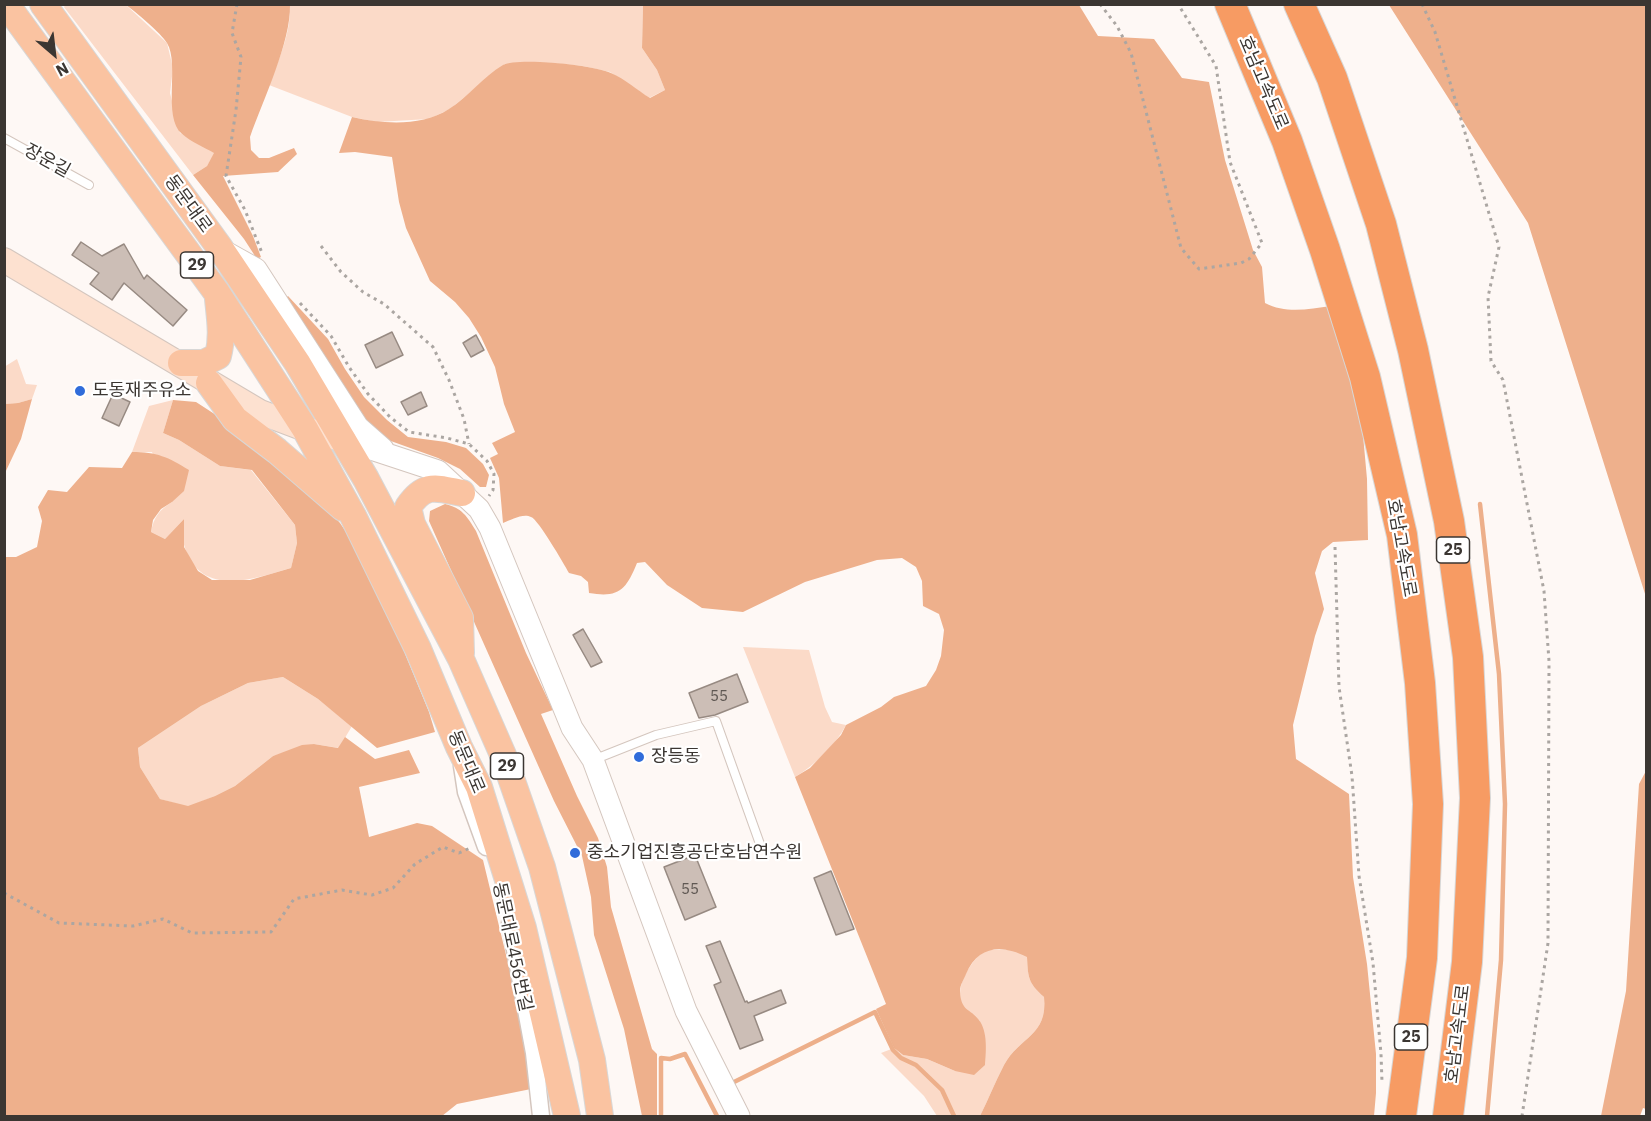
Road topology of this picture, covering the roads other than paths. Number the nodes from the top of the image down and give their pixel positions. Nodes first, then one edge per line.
1 (6, 4) edge
2 (43, 4) edge
3 (1230, 4) edge
4 (1299, 4) edge
5 (4, 138) edge
6 (89, 185) dead end
7 (220, 248) junction
8 (4, 260) edge
9 (217, 293) junction
10 (181, 363) junction
11 (209, 383) junction
12 (305, 429) junction
13 (344, 440) junction
14 (390, 456) junction
15 (470, 501) junction
16 (353, 516) junction
17 (461, 659) junction
18 (459, 747) junction
19 (593, 760) junction
20 (760, 844) dead end
21 (541, 1116) edge
22 (567, 1116) edge
23 (600, 1116) edge
24 (739, 1116) edge
25 (1401, 1116) edge
26 (1449, 1116) edge

1 - 9 main road, 동문대로 / 29
2 - 7 main road, 동문대로 / 29
3 - 25 highway, 호남고속도로 / 25
4 - 26 highway, 호남고속도로 / 25
5 - 6 lane, 장운길
7 - 13 main road, 동문대로 / 29
7 - 14 street
8 - 10 main road
9 - 10 main road
9 - 12 main road, 동문대로 / 29
10 - 11 main road
11 - 12 main road
11 - 16 main road
12 - 13 main road
12 - 16 main road, 동문대로 / 29
13 - 14 street
13 - 17 main road, 동문대로 / 29
14 - 15 street
15 - 17 main road
15 - 19 street
16 - 18 main road, 동문대로 / 29
17 - 23 main road, 동문대로 / 29
18 - 21 street, 동문대로456번길
18 - 22 main road, 동문대로 / 29
19 - 20 lane
19 - 24 street

